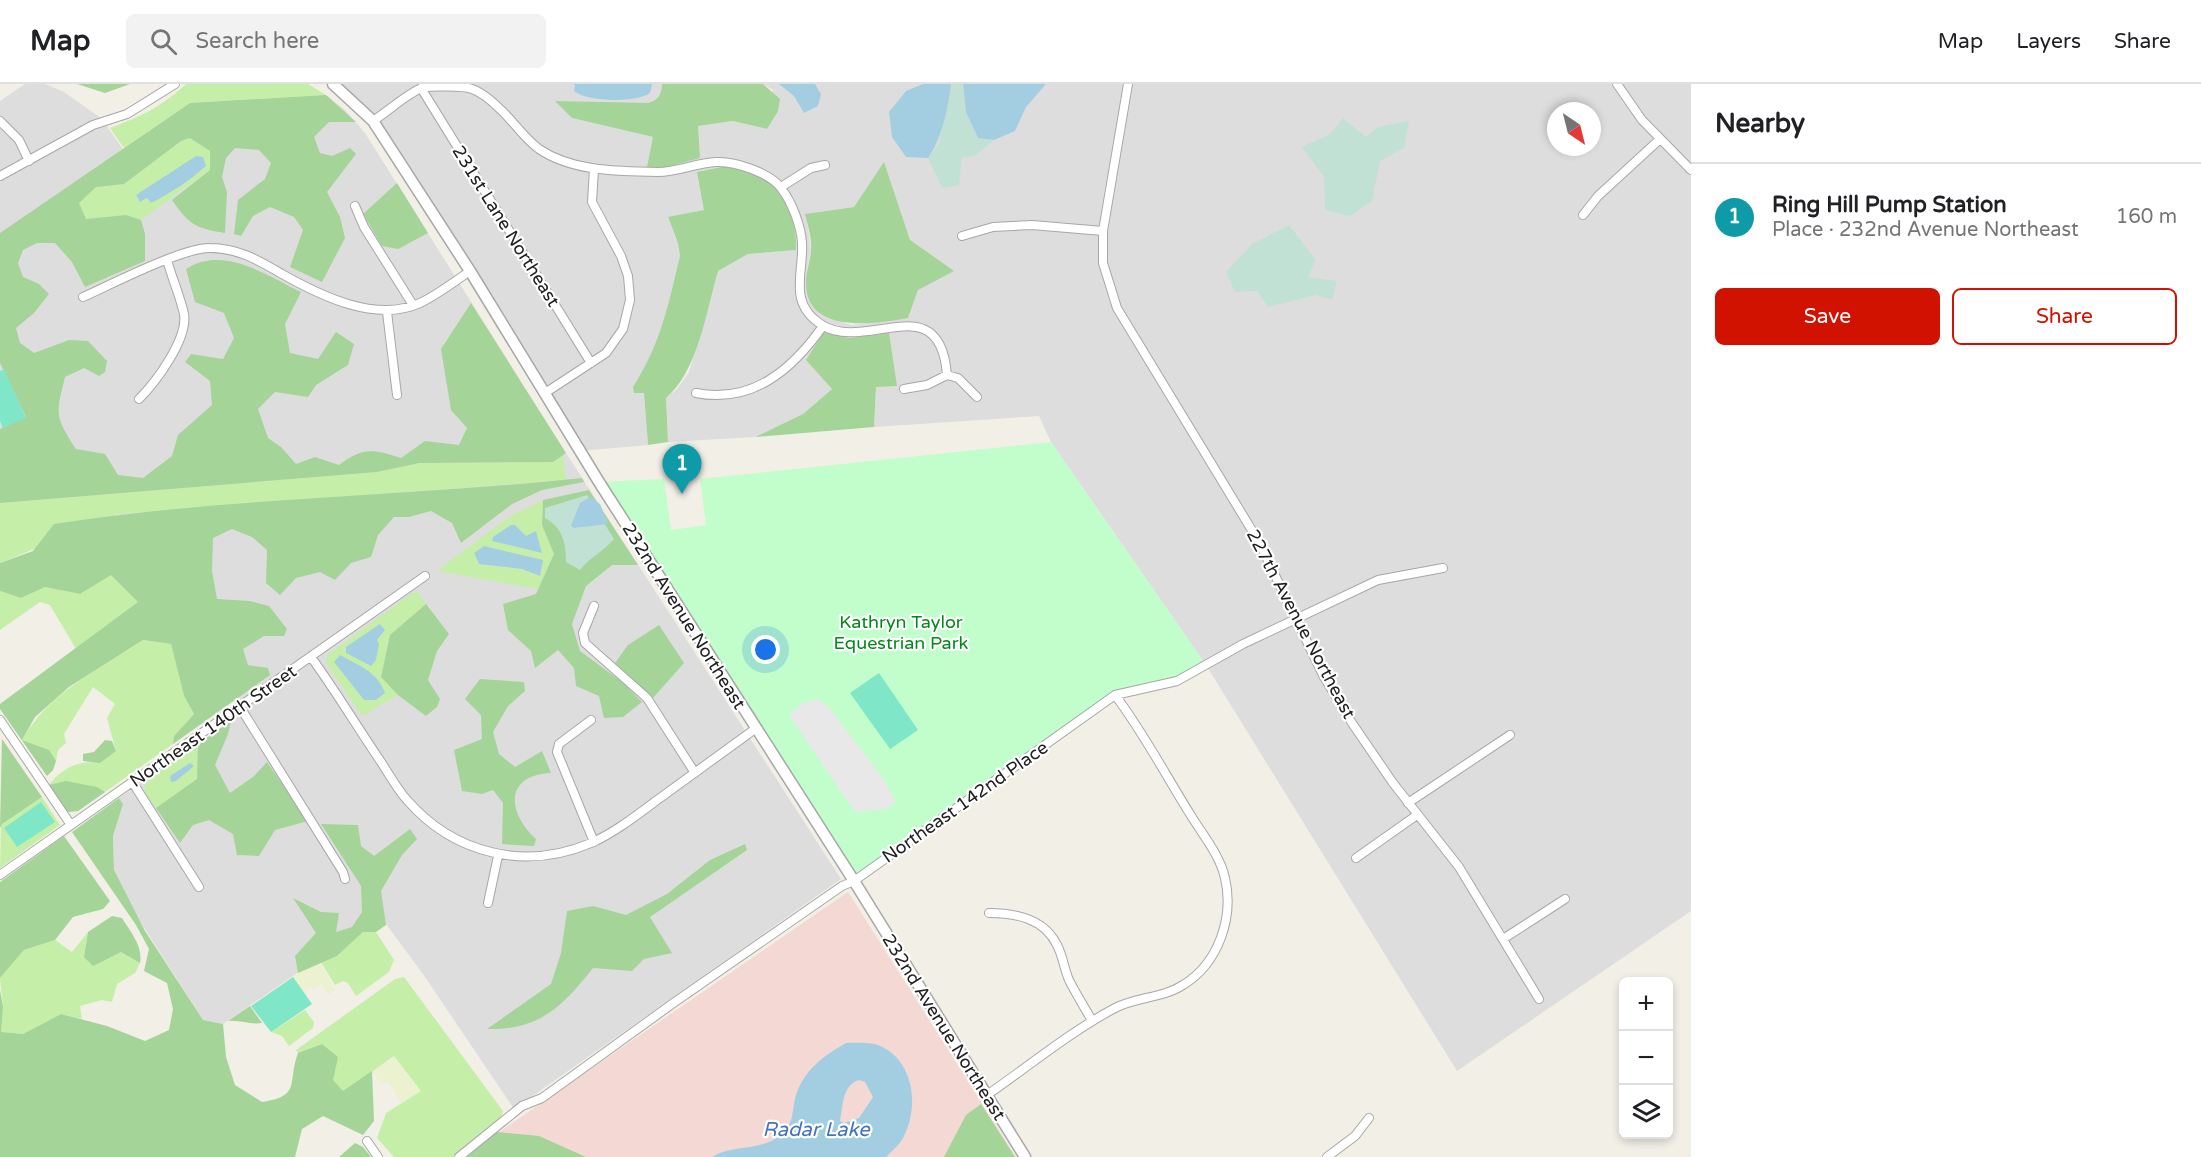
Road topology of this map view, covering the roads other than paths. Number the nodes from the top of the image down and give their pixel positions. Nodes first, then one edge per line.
1 (175, 84) edge
2 (333, 84) edge
3 (1128, 84) edge
4 (1617, 84) edge
5 (167, 88) edge
6 (421, 88) junction
7 (0, 121) edge
8 (373, 121) junction
9 (1659, 140) junction
10 (29, 161) junction
11 (825, 165) dead end
12 (594, 169) junction
13 (1691, 170) edge
14 (0, 176) edge
15 (781, 187) junction
16 (355, 206) dead end
17 (1583, 215) dead end
18 (1103, 231) junction
19 (962, 236) dead end
20 (167, 260) junction
21 (470, 271) junction
22 (82, 297) dead end
23 (413, 305) junction
24 (387, 312) junction
25 (823, 326) junction
26 (591, 363) junction
27 (947, 375) junction
28 (904, 389) dead end
29 (545, 393) junction
30 (696, 393) dead end
31 (397, 395) dead end
32 (976, 397) dead end
33 (139, 399) dead end
34 (1443, 568) dead end
35 (425, 576) dead end
36 (594, 606) dead end
37 (1295, 618) junction
38 (311, 657) junction
39 (1115, 695) junction
40 (240, 707) junction
41 (0, 720) edge
42 (591, 720) dead end
43 (755, 729) junction
44 (1510, 735) dead end
45 (695, 773) junction
46 (133, 783) junction
47 (1408, 803) junction
48 (1417, 816) junction
49 (71, 825) junction
50 (594, 842) junction
51 (498, 855) junction
52 (1356, 858) dead end
53 (0, 875) edge
54 (345, 879) dead end
55 (854, 881) junction
56 (199, 887) dead end
57 (1565, 899) dead end
58 (488, 903) dead end
59 (989, 913) dead end
60 (1503, 939) junction
61 (1539, 999) dead end
62 (1092, 1021) junction
63 (987, 1095) junction
64 (1369, 1118) dead end
65 (367, 1142) dead end
66 (378, 1157) edge
67 (459, 1157) edge
68 (1025, 1157) edge
69 (1327, 1157) edge

1 - 5 street
2 - 8 street, 232nd Avenue Northeast
3 - 18 street, 227th Avenue Northeast
4 - 9 street
5 - 10 street
6 - 8 street
6 - 12 street
6 - 26 street, 231st Lane Northeast
7 - 10 street
8 - 21 street, 232nd Avenue Northeast
9 - 13 street
9 - 17 street
10 - 14 street
11 - 15 street
12 - 15 street
12 - 26 street
15 - 25 street
16 - 23 street
18 - 19 street
18 - 37 street, 227th Avenue Northeast
20 - 22 street
20 - 24 street
20 - 33 street
21 - 23 street
21 - 29 street, 232nd Avenue Northeast
23 - 24 street
24 - 31 street
25 - 27 street
25 - 30 street
26 - 29 street
27 - 28 street
27 - 32 street
29 - 43 street, 232nd Avenue Northeast
34 - 37 street, Northeast 142nd Place
35 - 38 street, Northeast 140th Street
36 - 45 street
37 - 39 street, Northeast 142nd Place
37 - 47 street, 227th Avenue Northeast
38 - 40 street, Northeast 140th Street
38 - 51 street
39 - 55 street, Northeast 142nd Place
39 - 62 street
40 - 46 street, Northeast 140th Street
40 - 54 street
41 - 49 street
42 - 50 street
43 - 45 street
43 - 55 street, 232nd Avenue Northeast
44 - 47 street
45 - 50 street
46 - 49 street, Northeast 140th Street
46 - 56 street
47 - 48 street, 227th Avenue Northeast
48 - 52 street
48 - 60 street, 227th Avenue Northeast
49 - 53 street, Northeast 140th Street
50 - 51 street
51 - 58 street
55 - 63 street, 232nd Avenue Northeast
55 - 67 street, Northeast 142nd Place
57 - 60 street
59 - 62 street
60 - 61 street, 227th Avenue Northeast
62 - 63 street
63 - 68 street, 232nd Avenue Northeast
64 - 69 street
65 - 66 street

